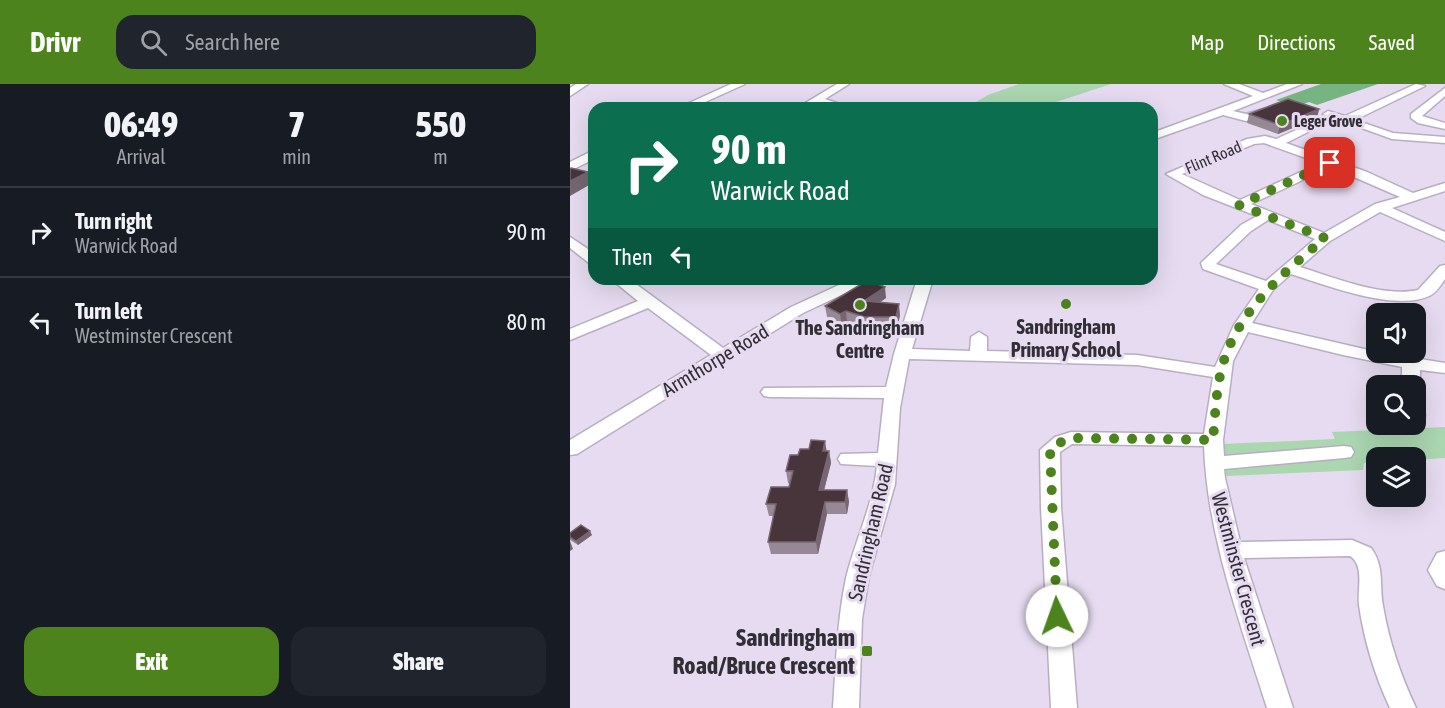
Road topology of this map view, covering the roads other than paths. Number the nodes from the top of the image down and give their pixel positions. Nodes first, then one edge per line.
1 (730, 84) edge
2 (740, 84) edge
3 (844, 84) edge
4 (1229, 84) edge
5 (1290, 85) edge
6 (1420, 86) dead end
7 (1445, 91) edge
8 (1262, 96) junction
9 (814, 100) junction
10 (691, 102) edge
11 (693, 102) edge
12 (811, 102) edge
13 (822, 102) edge
14 (1221, 111) junction
15 (1263, 112) edge
16 (1328, 114) dead end
17 (1345, 120) junction
18 (1312, 126) dead end
19 (1445, 126) edge
20 (1158, 135) edge
21 (1445, 140) edge
22 (1277, 143) junction
23 (588, 152) edge
24 (588, 157) edge
25 (570, 162) edge
26 (1330, 163) junction
27 (570, 167) edge
28 (1445, 186) edge
29 (1410, 196) junction
30 (1239, 205) junction
31 (1380, 207) junction
32 (1266, 216) junction
33 (1445, 237) edge
34 (1325, 238) junction
35 (570, 241) edge
36 (588, 255) edge
37 (1289, 269) junction
38 (1445, 269) edge
39 (627, 285) edge
40 (838, 285) edge
41 (850, 285) edge
42 (919, 285) edge
43 (1268, 287) junction
44 (843, 288) junction
45 (649, 302) junction
46 (1242, 325) junction
47 (570, 335) edge
48 (979, 337) dead end
49 (902, 354) junction
50 (721, 355) junction
51 (978, 356) junction
52 (1411, 364) junction
53 (1445, 368) edge
54 (1220, 373) junction
55 (1411, 375) edge
56 (770, 392) dead end
57 (894, 393) junction
58 (1213, 440) junction
59 (570, 449) edge
60 (1344, 452) dead end
61 (848, 459) dead end
62 (887, 460) junction
63 (1213, 464) junction
64 (1230, 550) junction
65 (1445, 559) edge
66 (1445, 580) edge
67 (846, 708) edge
68 (1064, 708) edge
69 (1280, 708) edge
70 (1403, 708) edge

1 - 10 street
2 - 11 street
3 - 9 street
4 - 8 street
5 - 8 street
6 - 17 street
7 - 19 street
8 - 14 street
9 - 12 street
9 - 13 street
14 - 15 street
14 - 20 street
16 - 17 street
17 - 21 street
18 - 22 street
22 - 26 street, Flint Road
22 - 30 street, Flint Road
23 - 25 street
24 - 27 street
26 - 29 street, Flint Road
26 - 30 street
28 - 29 street, Westminster Crescent
29 - 31 street, Westminster Crescent
30 - 32 street, Flint Road
31 - 33 street
31 - 34 street, Westminster Crescent
32 - 34 street, Flint Road
32 - 43 street
34 - 37 street, Westminster Crescent
35 - 36 street
37 - 38 street
37 - 43 street, Westminster Crescent
39 - 45 street
40 - 44 street
41 - 44 street, Armthorpe Road
42 - 49 street, Sandringham Road
43 - 46 street, Westminster Crescent
44 - 50 street, Armthorpe Road
45 - 47 street
45 - 50 street
46 - 52 street
46 - 54 street, Westminster Crescent
48 - 51 street
49 - 51 street
49 - 57 street, Sandringham Road
50 - 59 street, Armthorpe Road
51 - 54 street
52 - 53 street
52 - 55 street
54 - 58 street, Westminster Crescent
56 - 57 street
57 - 62 street, Sandringham Road
58 - 63 street, Westminster Crescent
58 - 68 street
60 - 63 street
61 - 62 street
62 - 67 street, Sandringham Road
63 - 64 street, Westminster Crescent
64 - 69 street, Westminster Crescent
64 - 70 street
65 - 66 street

